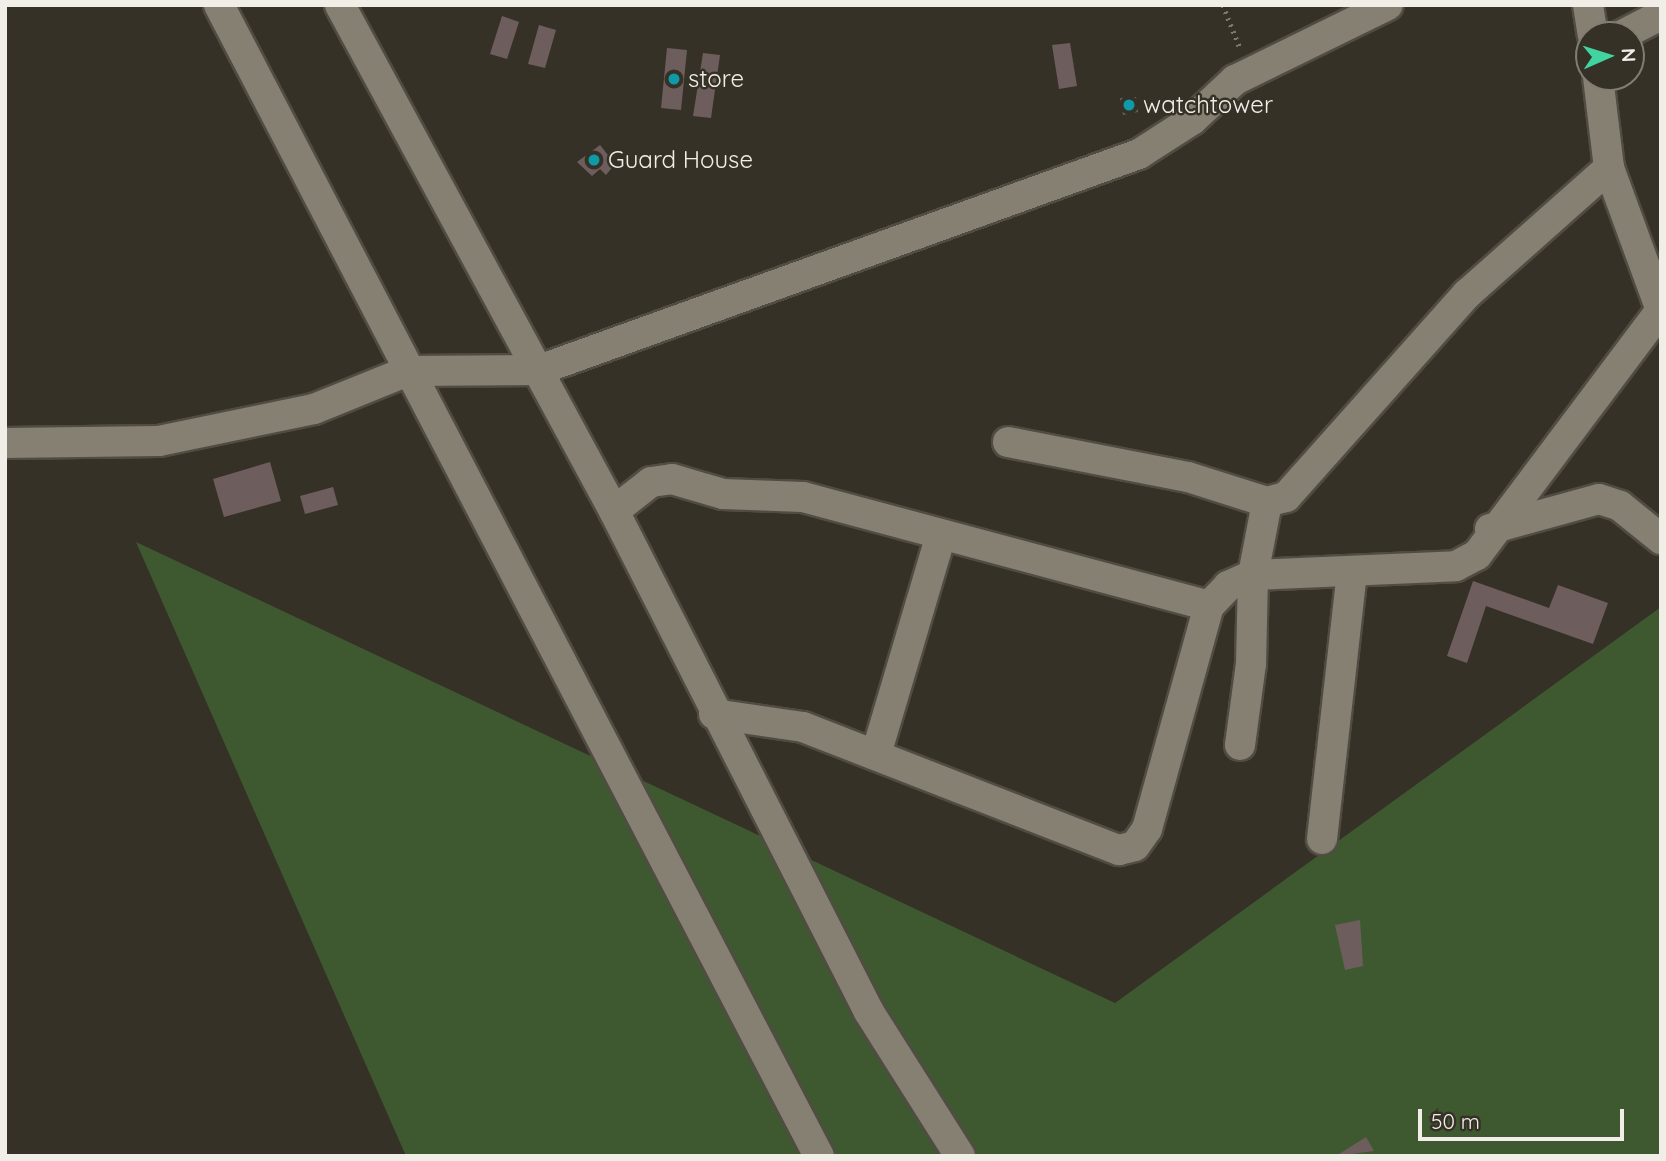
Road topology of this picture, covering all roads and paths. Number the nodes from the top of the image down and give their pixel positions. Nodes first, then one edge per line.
1 (219, 5) edge
2 (340, 5) edge
3 (1223, 5) edge
4 (1388, 5) edge
5 (1661, 15) edge
6 (1645, 23) edge
7 (1249, 72) junction
8 (1600, 91) edge
9 (1609, 168) junction
10 (1661, 310) edge
11 (539, 370) junction
12 (408, 371) junction
13 (1008, 442) dead end
14 (5, 443) edge
15 (1267, 502) junction
16 (614, 511) junction
17 (1490, 529) junction
18 (941, 535) junction
19 (1661, 539) edge
20 (1352, 572) junction
21 (1253, 575) junction
22 (1209, 606) junction
23 (714, 714) junction
24 (1240, 745) dead end
25 (877, 751) junction
26 (1322, 839) dead end
27 (819, 1156) edge
28 (960, 1156) edge

1 - 12 street
2 - 11 street
3 - 7 path
4 - 7 street
5 - 6 street
7 - 11 street
8 - 9 street
9 - 10 street
9 - 15 street
10 - 17 street
11 - 12 street
11 - 16 street
12 - 14 street
12 - 27 street
13 - 15 street
15 - 21 street
16 - 18 street
16 - 23 street
17 - 19 street
17 - 20 street
18 - 22 street
18 - 25 street
20 - 21 street
20 - 26 street
21 - 22 street
21 - 24 street
22 - 25 street
23 - 25 street
23 - 28 street

